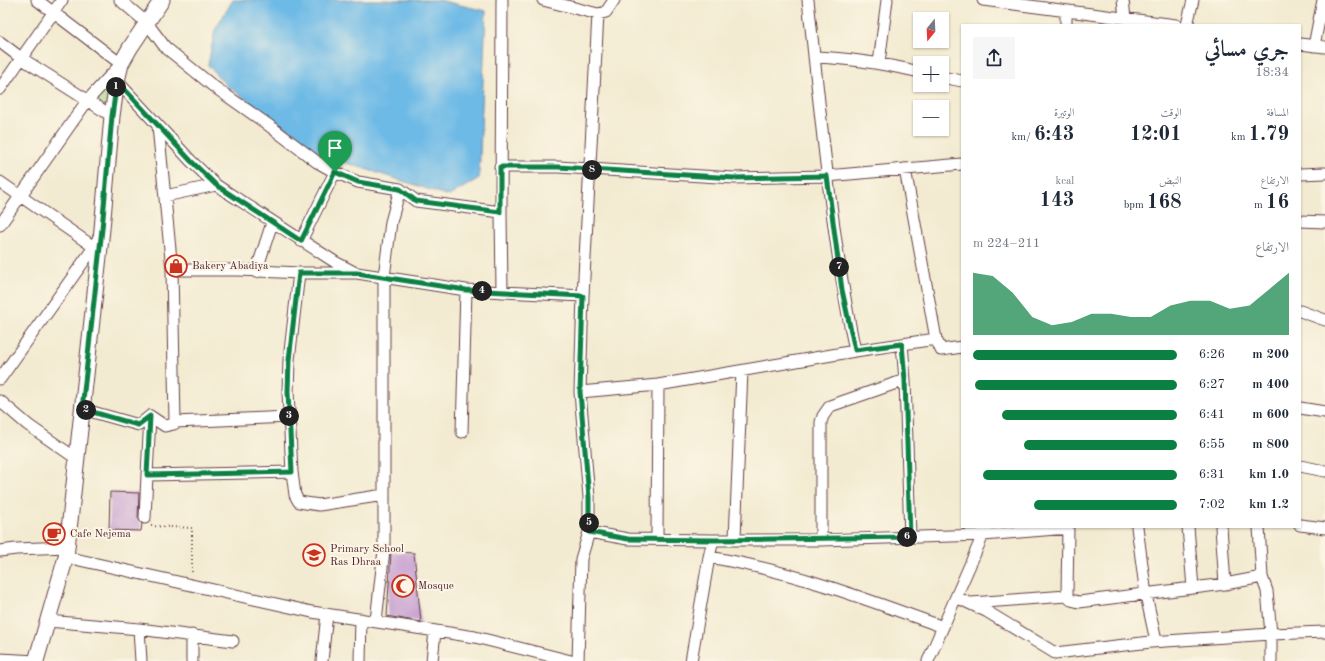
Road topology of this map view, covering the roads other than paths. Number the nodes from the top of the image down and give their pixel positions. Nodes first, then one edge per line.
1 (37, 0) edge
2 (62, 0) edge
3 (120, 0) edge
4 (162, 0) edge
5 (502, 0) edge
6 (543, 0) edge
7 (614, 0) edge
8 (808, 0) edge
9 (887, 0) edge
10 (983, 0) edge
11 (1123, 0) edge
12 (1193, 0) edge
13 (1323, 0) edge
14 (1051, 5) edge
15 (1066, 11) junction
16 (53, 12) junction
17 (598, 14) junction
18 (1125, 18) junction
19 (147, 23) junction
20 (1066, 24) edge
21 (1162, 24) edge
22 (1187, 24) edge
23 (0, 42) edge
24 (1301, 44) edge
25 (1320, 47) edge
26 (814, 57) junction
27 (21, 58) junction
28 (879, 62) junction
29 (121, 64) junction
30 (913, 70) edge
31 (949, 78) edge
32 (117, 81) junction
33 (961, 81) edge
34 (0, 89) edge
35 (87, 101) junction
36 (112, 116) junction
37 (158, 126) junction
38 (961, 164) edge
39 (500, 167) junction
40 (905, 169) junction
41 (590, 170) junction
42 (335, 172) junction
43 (1325, 173) edge
44 (1301, 174) edge
45 (827, 176) junction
46 (0, 182) edge
47 (216, 185) junction
48 (400, 189) junction
49 (21, 196) junction
50 (165, 196) junction
51 (500, 212) junction
52 (1301, 220) edge
53 (1325, 222) edge
54 (272, 223) junction
55 (0, 225) edge
56 (102, 229) junction
57 (301, 241) junction
58 (94, 247) junction
59 (172, 270) junction
60 (256, 272) junction
61 (299, 273) junction
62 (357, 273) junction
63 (384, 276) junction
64 (466, 290) junction
65 (502, 292) junction
66 (583, 296) junction
67 (1301, 311) edge
68 (1325, 320) edge
69 (936, 339) junction
70 (902, 344) junction
71 (961, 347) edge
72 (855, 350) junction
73 (742, 371) junction
74 (0, 379) edge
75 (905, 380) junction
76 (658, 385) junction
77 (580, 392) junction
78 (0, 401) edge
79 (1301, 408) edge
80 (82, 409) junction
81 (1325, 412) edge
82 (150, 416) junction
83 (290, 416) junction
84 (175, 422) junction
85 (462, 432) dead end
86 (77, 459) junction
87 (1301, 466) edge
88 (1325, 471) edge
89 (292, 472) junction
90 (147, 475) junction
91 (384, 495) junction
92 (145, 518) road end
93 (1301, 525) edge
94 (1068, 528) edge
95 (1137, 528) edge
96 (1188, 528) edge
97 (1221, 528) edge
98 (1258, 528) edge
99 (1325, 528) edge
100 (984, 531) edge
101 (589, 532) junction
102 (910, 537) junction
103 (657, 538) junction
104 (735, 539) junction
105 (713, 540) junction
106 (821, 540) junction
107 (0, 551) edge
108 (67, 552) junction
109 (709, 557) junction
110 (1262, 577) junction
111 (1225, 584) junction
112 (1193, 588) junction
113 (1146, 594) junction
114 (1067, 596) junction
115 (956, 597) junction
116 (970, 603) junction
117 (327, 614) junction
118 (361, 619) junction
119 (48, 621) junction
120 (376, 621) junction
121 (943, 627) junction
122 (139, 629) junction
123 (434, 631) junction
124 (1325, 632) edge
125 (1271, 634) junction
126 (192, 635) junction
127 (233, 641) dead end
128 (1156, 641) junction
129 (1055, 657) edge
130 (0, 659) edge
131 (36, 661) edge
132 (142, 661) edge
133 (192, 661) edge
134 (322, 661) edge
135 (360, 661) edge
136 (432, 661) edge
137 (571, 661) edge
138 (578, 661) edge
139 (692, 661) edge
140 (928, 661) edge
141 (1271, 661) edge

1 - 16 street
2 - 16 street
3 - 19 street
4 - 19 street
5 - 39 street
6 - 17 street
7 - 17 street
8 - 26 street
9 - 28 street
10 - 14 street
11 - 18 street
12 - 22 street
13 - 25 street
14 - 15 street
15 - 18 street
15 - 20 street
16 - 27 street
16 - 29 street
17 - 41 street
18 - 21 street
19 - 29 street
19 - 42 street
23 - 27 street
24 - 25 street
26 - 28 street
26 - 45 street
27 - 34 street
27 - 35 street
28 - 30 street
29 - 32 street
29 - 35 street
31 - 33 street
32 - 36 street
32 - 37 street
35 - 36 street
35 - 49 street
36 - 56 street
37 - 47 street
37 - 50 street
38 - 40 street
39 - 41 street
39 - 51 street
40 - 45 street
40 - 69 street
41 - 45 street
41 - 66 street
42 - 48 street
42 - 57 street
43 - 44 street
45 - 72 street
46 - 49 street
47 - 50 street
47 - 54 street
48 - 51 street
48 - 63 street
49 - 55 street
49 - 58 street
50 - 59 street
51 - 65 street
52 - 53 street
54 - 57 street
54 - 60 street
56 - 58 street
56 - 80 street
57 - 62 street
58 - 74 street
59 - 60 street
59 - 84 street
60 - 61 street
61 - 62 street
61 - 83 street
62 - 63 street
63 - 64 street
63 - 91 street
64 - 65 street
64 - 85 street
65 - 66 street
66 - 77 street
67 - 68 street
69 - 70 street
69 - 71 street
70 - 72 street
70 - 75 street
72 - 73 street
73 - 76 street
73 - 104 street
75 - 102 street
75 - 106 street
76 - 77 street
76 - 103 street
77 - 101 street
78 - 86 street
79 - 81 street
80 - 82 street
80 - 86 street
82 - 84 street
82 - 90 street
83 - 84 street
83 - 89 street
86 - 108 street
87 - 88 street
89 - 90 street
89 - 91 street
90 - 92 street
91 - 120 street
93 - 99 street
94 - 100 street
94 - 114 street
95 - 113 street
96 - 112 street
97 - 111 street
98 - 110 street
100 - 102 street
100 - 115 street
101 - 103 street
101 - 138 street
102 - 106 street
103 - 105 street
104 - 105 street
104 - 106 street
105 - 109 street
107 - 108 street
108 - 117 street
108 - 119 street
109 - 121 street
109 - 139 street
110 - 111 street
110 - 125 street
111 - 112 street
112 - 113 street
113 - 114 street
113 - 128 street
114 - 116 street
115 - 116 street
115 - 121 street
116 - 129 street
117 - 118 street
117 - 134 street
118 - 120 street
118 - 135 street
119 - 122 street
119 - 131 street
120 - 123 street
121 - 140 street
122 - 126 street
122 - 132 street
123 - 136 street
123 - 137 street
124 - 125 street
125 - 128 street
125 - 141 street
126 - 127 street
126 - 133 street
128 - 129 street
130 - 131 street

